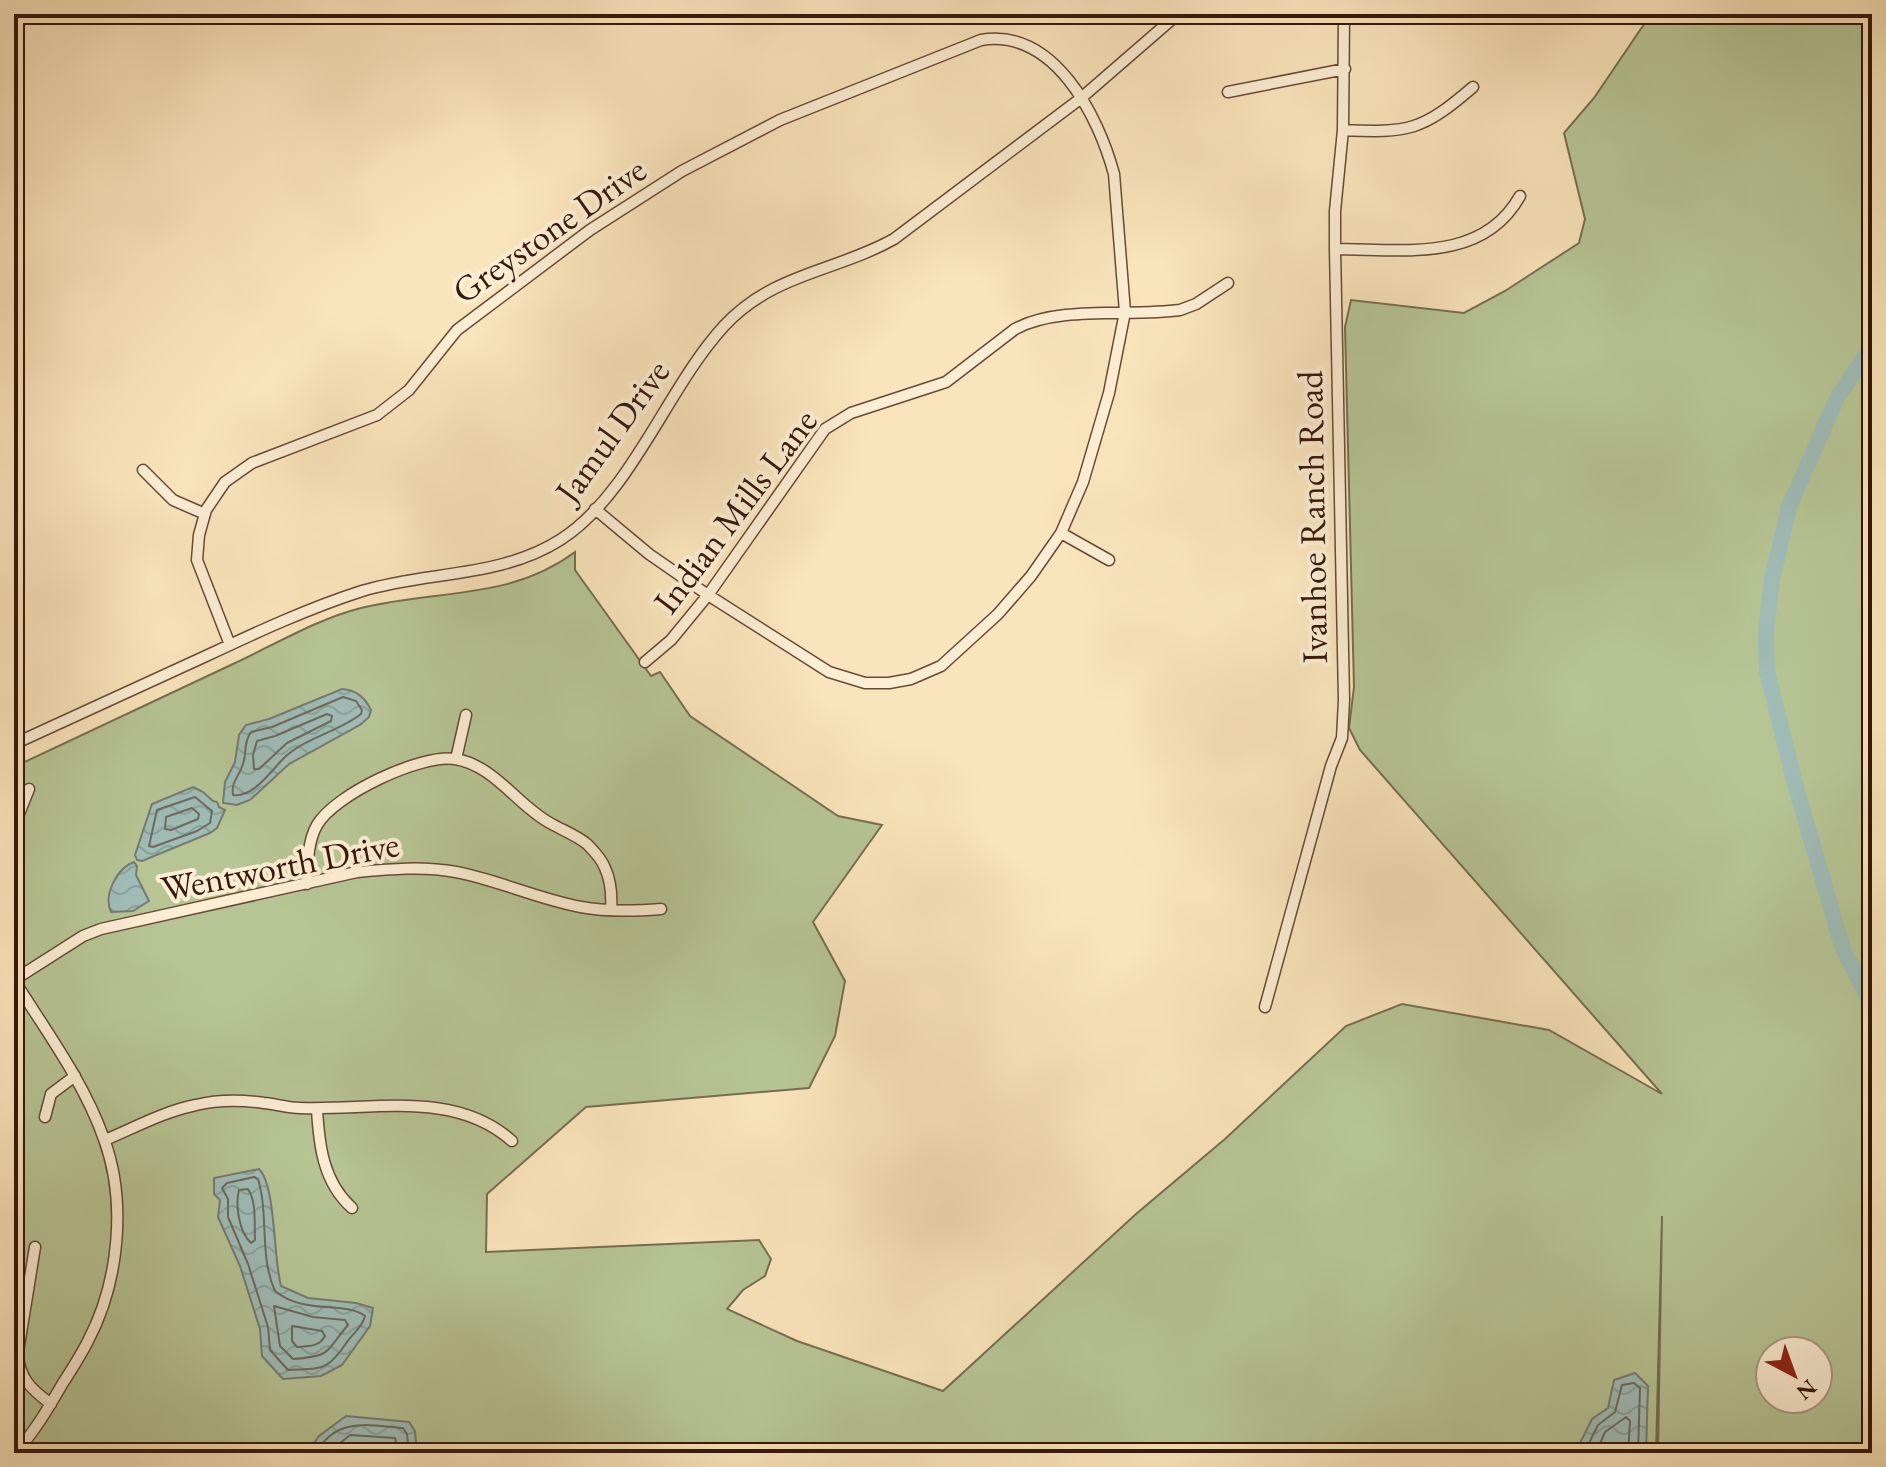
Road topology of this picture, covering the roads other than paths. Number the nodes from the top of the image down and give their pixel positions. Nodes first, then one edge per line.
1 (1178, 14) edge
2 (1364, 14) edge
3 (1344, 15) edge
4 (1345, 69) junction
5 (1473, 87) dead end
6 (1228, 92) dead end
7 (1080, 99) junction
8 (1343, 130) junction
9 (1520, 196) dead end
10 (1335, 249) junction
11 (1228, 283) dead end
12 (1125, 312) junction
13 (143, 470) dead end
14 (595, 509) junction
15 (205, 514) junction
16 (1061, 533) junction
17 (1109, 560) dead end
18 (708, 595) junction
19 (230, 645) junction
20 (645, 662) dead end
21 (466, 715) dead end
22 (14, 744) edge
23 (456, 759) junction
24 (29, 789) dead end
25 (14, 826) edge
26 (307, 884) junction
27 (661, 909) dead end
28 (611, 910) junction
29 (14, 980) edge
30 (1265, 1007) dead end
31 (75, 1076) junction
32 (317, 1109) junction
33 (45, 1117) dead end
34 (105, 1140) junction
35 (512, 1141) dead end
36 (352, 1208) dead end
37 (35, 1247) dead end
38 (51, 1404) junction
39 (15, 1453) edge

1 - 7 street, Jamul Drive
2 - 3 street
3 - 4 street, Ivanhoe Ranch Road
4 - 6 street
4 - 8 street, Ivanhoe Ranch Road
5 - 8 street
7 - 12 street, Greystone Drive
7 - 14 street, Jamul Drive
7 - 15 street, Greystone Drive
8 - 10 street, Ivanhoe Ranch Road
9 - 10 street
10 - 30 street, Ivanhoe Ranch Road
11 - 12 street, Indian Mills Lane
12 - 16 street, Greystone Drive
12 - 18 street, Indian Mills Lane
13 - 15 street
14 - 18 street, Greystone Drive
14 - 19 street, Jamul Drive
15 - 19 street, Greystone Drive
16 - 17 street
16 - 18 street, Greystone Drive
18 - 20 street, Indian Mills Lane
19 - 22 street, Jamul Drive
21 - 23 street
23 - 26 street
23 - 28 street
24 - 25 street
26 - 28 street, Wentworth Drive
26 - 29 street, Wentworth Drive
27 - 28 street, Wentworth Drive
29 - 31 street
31 - 33 street
31 - 34 street
32 - 34 street
32 - 35 street
32 - 36 street
34 - 38 street
37 - 38 street
38 - 39 street

